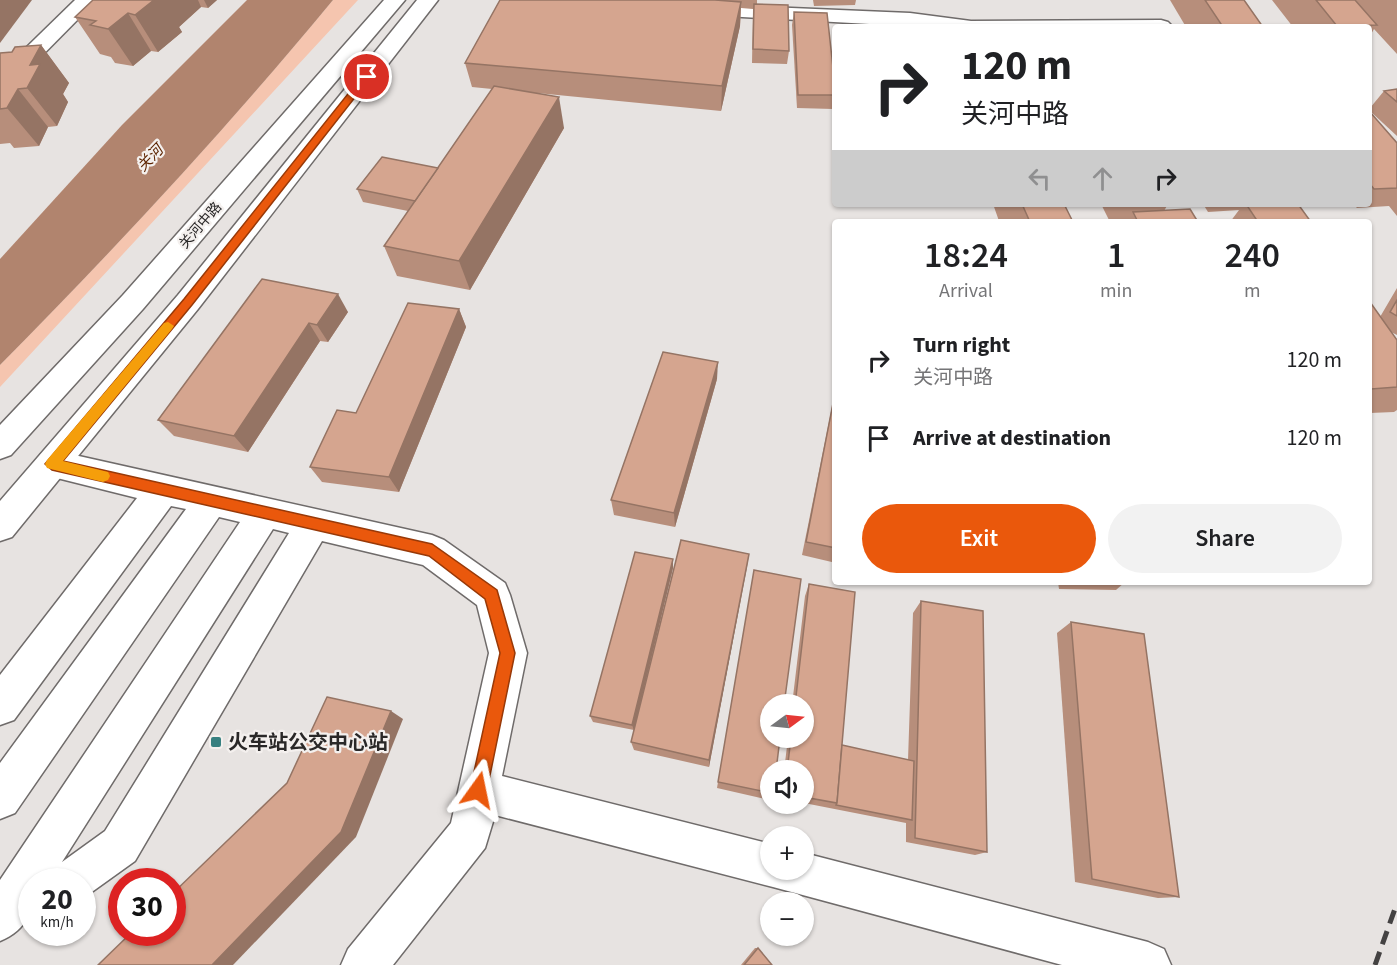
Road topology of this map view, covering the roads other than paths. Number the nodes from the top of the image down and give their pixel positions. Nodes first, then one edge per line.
1 (87, 0) edge
2 (395, 0) edge
3 (427, 1) edge
4 (673, 9) edge
5 (945, 24) edge
6 (0, 85) edge
7 (0, 446) edge
8 (52, 464) junction
9 (163, 490) junction
10 (211, 501) junction
11 (265, 512) junction
12 (314, 524) junction
13 (0, 526) edge
14 (0, 706) edge
15 (478, 790) junction
16 (0, 798) edge
17 (760, 863) edge
18 (90, 868) edge
19 (814, 878) edge
20 (0, 920) edge
21 (18, 921) edge
22 (0, 934) edge
23 (364, 965) edge
24 (1148, 965) edge

1 - 6 main road
2 - 7 main road, 关河中路
3 - 8 main road
4 - 5 main road
8 - 9 main road
8 - 13 main road
9 - 10 main road
9 - 14 main road
10 - 11 main road
10 - 16 main road
11 - 12 main road
11 - 20 main road
12 - 15 main road
12 - 18 main road
15 - 17 main road
15 - 23 main road
19 - 24 main road
21 - 22 main road

